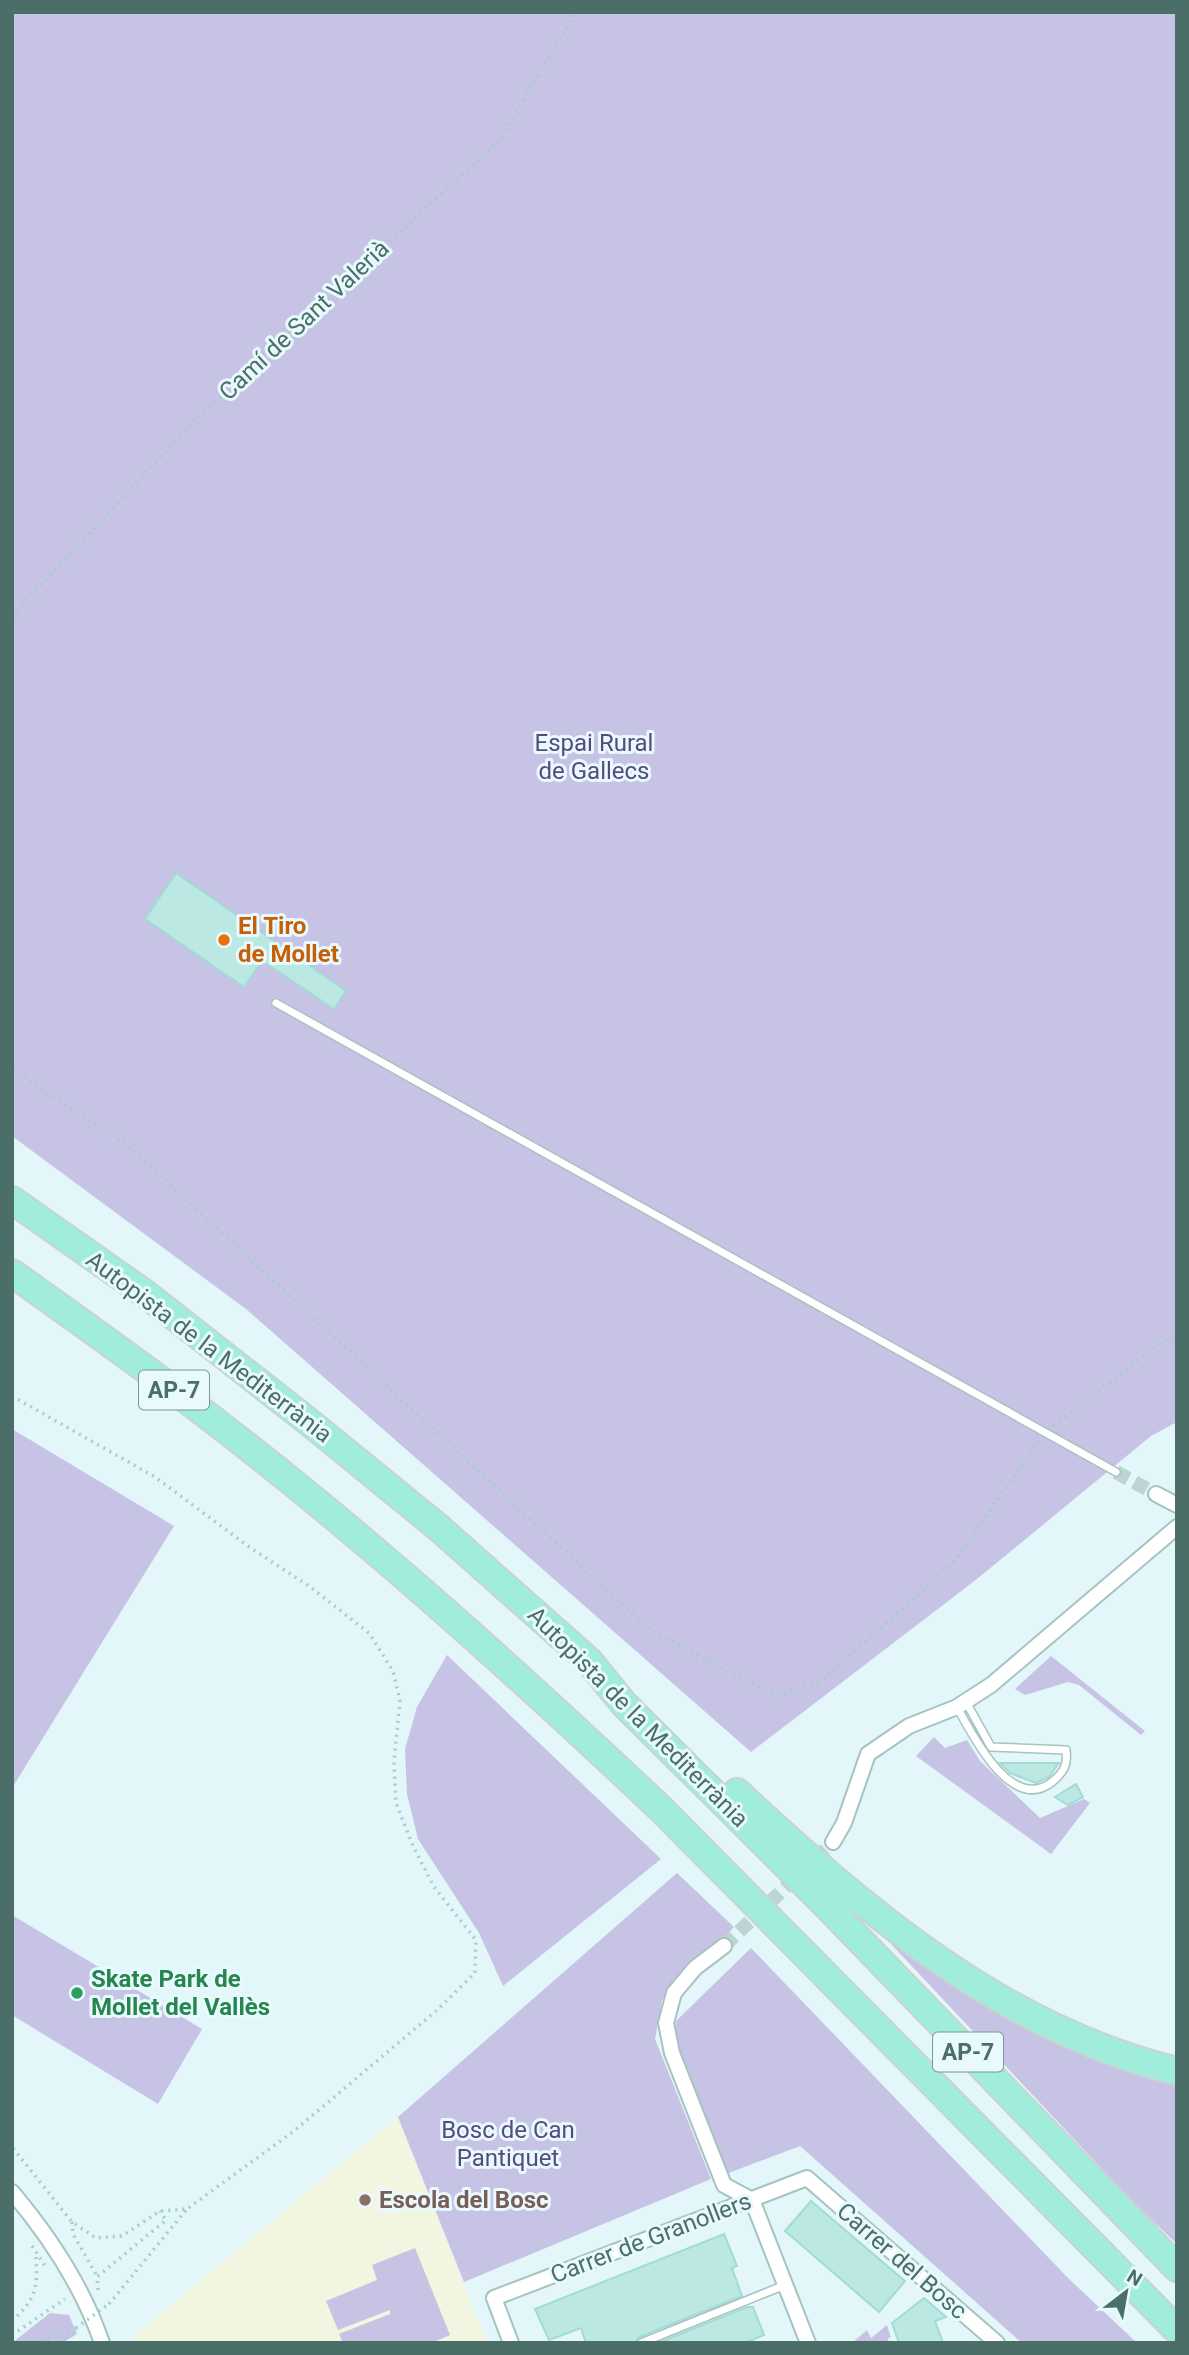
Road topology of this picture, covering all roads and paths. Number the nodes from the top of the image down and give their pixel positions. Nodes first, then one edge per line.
1 (576, 12) edge
2 (12, 615) edge
3 (276, 1003) dead end
4 (12, 1070) edge
5 (12, 1200) edge
6 (12, 1273) edge
7 (1177, 1334) edge
8 (12, 1396) edge
9 (1045, 1433) junction
10 (1116, 1472) tunnel mouth
11 (1156, 1494) tunnel mouth
12 (1177, 1505) edge
13 (1177, 1527) edge
14 (961, 1704) junction
15 (765, 1830) junction
16 (833, 1842) tunnel mouth
17 (758, 1906) junction
18 (724, 1946) tunnel mouth
19 (1177, 2071) edge
20 (12, 2147) edge
21 (807, 2178) joint
22 (12, 2192) edge
23 (752, 2200) junction
24 (187, 2209) junction
25 (160, 2211) junction
26 (72, 2222) junction
27 (36, 2254) dead end
28 (106, 2268) dead end
29 (1177, 2268) edge
30 (97, 2277) dead end
31 (786, 2285) junction
32 (65, 2299) dead end
33 (12, 2320) edge
34 (1177, 2330) edge
35 (12, 2336) edge
36 (35, 2343) edge
37 (102, 2343) edge
38 (511, 2343) edge
39 (641, 2343) edge
40 (808, 2343) edge
41 (997, 2343) edge
42 (1165, 2343) edge

1 - 2 path, Camí de Sant Valerià
3 - 9 lane
4 - 9 path
5 - 15 highway, Autopista de la Mediterrània / AP-7
6 - 17 highway, Autopista de la Mediterrània / AP-7
7 - 9 path
8 - 24 path
9 - 10 lane
11 - 12 street
13 - 14 street
14 - 14 lane
14 - 16 street
15 - 19 highway
15 - 29 highway, Autopista de la Mediterrània / AP-7
17 - 34 highway, Autopista de la Mediterrània / AP-7
17 - 42 highway
18 - 23 street
20 - 26 path
21 - 23 street, Carrer de Granollers
21 - 41 street, Carrer del Bosc
22 - 37 street
23 - 31 street
23 - 38 street, Carrer de Granollers
24 - 25 path
24 - 36 path, bridge
25 - 26 path
25 - 28 path
26 - 30 path
27 - 33 path
31 - 39 lane
31 - 40 street
32 - 35 path

